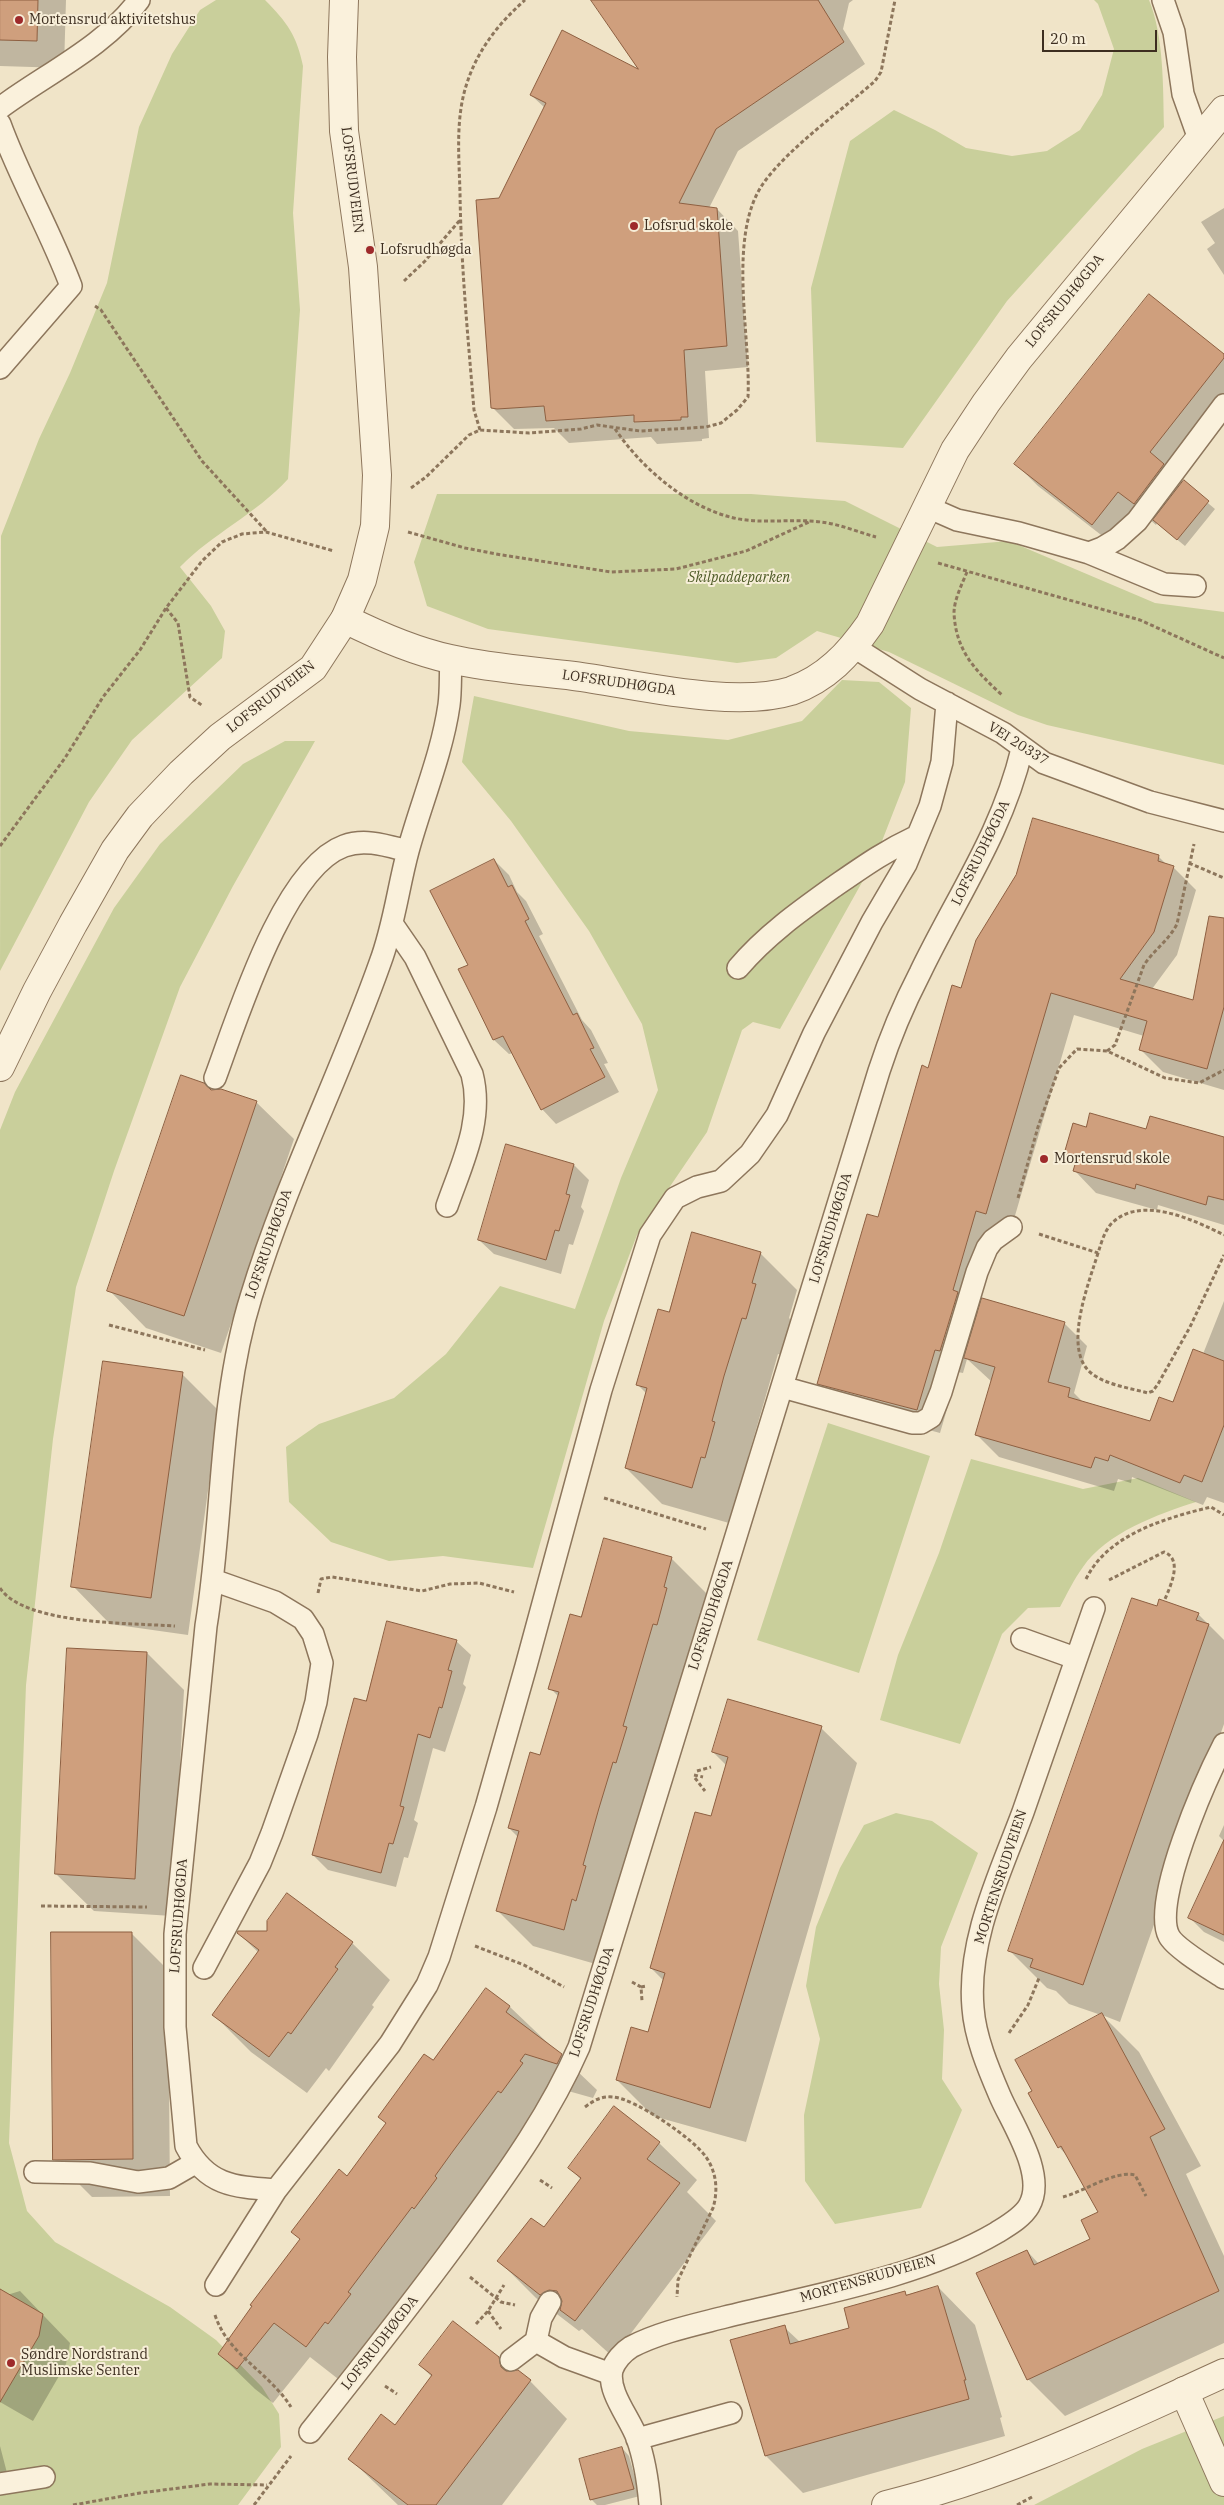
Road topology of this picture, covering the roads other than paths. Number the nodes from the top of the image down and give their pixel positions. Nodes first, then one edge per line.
1 (139, 0) edge
2 (344, 0) edge
3 (1163, 0) edge
4 (0, 108) edge
5 (1224, 110) edge
6 (0, 124) edge
7 (1199, 139) junction
8 (0, 368) edge
9 (1224, 405) edge
10 (926, 506) junction
11 (1089, 553) junction
12 (1196, 586) dead end
13 (345, 619) junction
14 (854, 647) junction
15 (451, 660) junction
16 (947, 703) junction
17 (1022, 749) junction
18 (1224, 821) edge
19 (917, 836) junction
20 (408, 850) junction
21 (393, 925) junction
22 (738, 968) dead end
23 (0, 1067) edge
24 (215, 1078) dead end
25 (447, 1206) dead end
26 (1011, 1227) road end
27 (782, 1387) junction
28 (213, 1580) junction
29 (1096, 1600) road end
30 (1022, 1639) dead end
31 (1076, 1658) junction
32 (1224, 1744) edge
33 (204, 1968) dead end
34 (1224, 1978) edge
35 (195, 2163) junction
36 (35, 2172) dead end
37 (276, 2190) junction
38 (216, 2285) road end
39 (550, 2302) dead end
40 (536, 2341) junction
41 (511, 2360) dead end
42 (1224, 2373) edge
43 (611, 2374) junction
44 (1184, 2391) junction
45 (731, 2413) dead end
46 (310, 2432) road end
47 (637, 2439) junction
48 (44, 2477) dead end
49 (1224, 2482) edge
50 (0, 2484) edge
51 (650, 2505) edge
52 (886, 2505) edge

1 - 4 lane
2 - 13 street, LOFSRUDVEIEN
3 - 7 lane
5 - 7 street, LOFSRUDHØGDA
6 - 8 lane
7 - 10 street, LOFSRUDHØGDA
9 - 11 lane
10 - 11 lane
10 - 14 street, LOFSRUDHØGDA
11 - 12 lane
13 - 15 street, LOFSRUDHØGDA
13 - 23 street, LOFSRUDVEIEN
14 - 15 street, LOFSRUDHØGDA
14 - 16 lane, VEI 20337
15 - 20 lane, LOFSRUDHØGDA
16 - 17 lane, VEI 20337
16 - 19 lane
17 - 18 lane, VEI 20337
17 - 27 lane, LOFSRUDHØGDA
19 - 22 lane
19 - 37 lane
20 - 21 lane, LOFSRUDHØGDA
20 - 24 lane
21 - 25 lane
21 - 28 lane, LOFSRUDHØGDA
26 - 27 lane
27 - 46 lane, LOFSRUDHØGDA
28 - 33 lane, LOFSRUDHØGDA
28 - 35 lane, LOFSRUDHØGDA
29 - 31 lane, MORTENSRUDVEIEN
30 - 31 lane
31 - 43 lane, MORTENSRUDVEIEN
32 - 34 lane
35 - 36 lane
35 - 37 lane, LOFSRUDHØGDA
37 - 38 lane
39 - 40 lane
40 - 41 lane
40 - 43 lane
42 - 44 street
43 - 47 lane
44 - 49 street
44 - 52 street
45 - 47 lane
47 - 51 lane
48 - 50 lane

